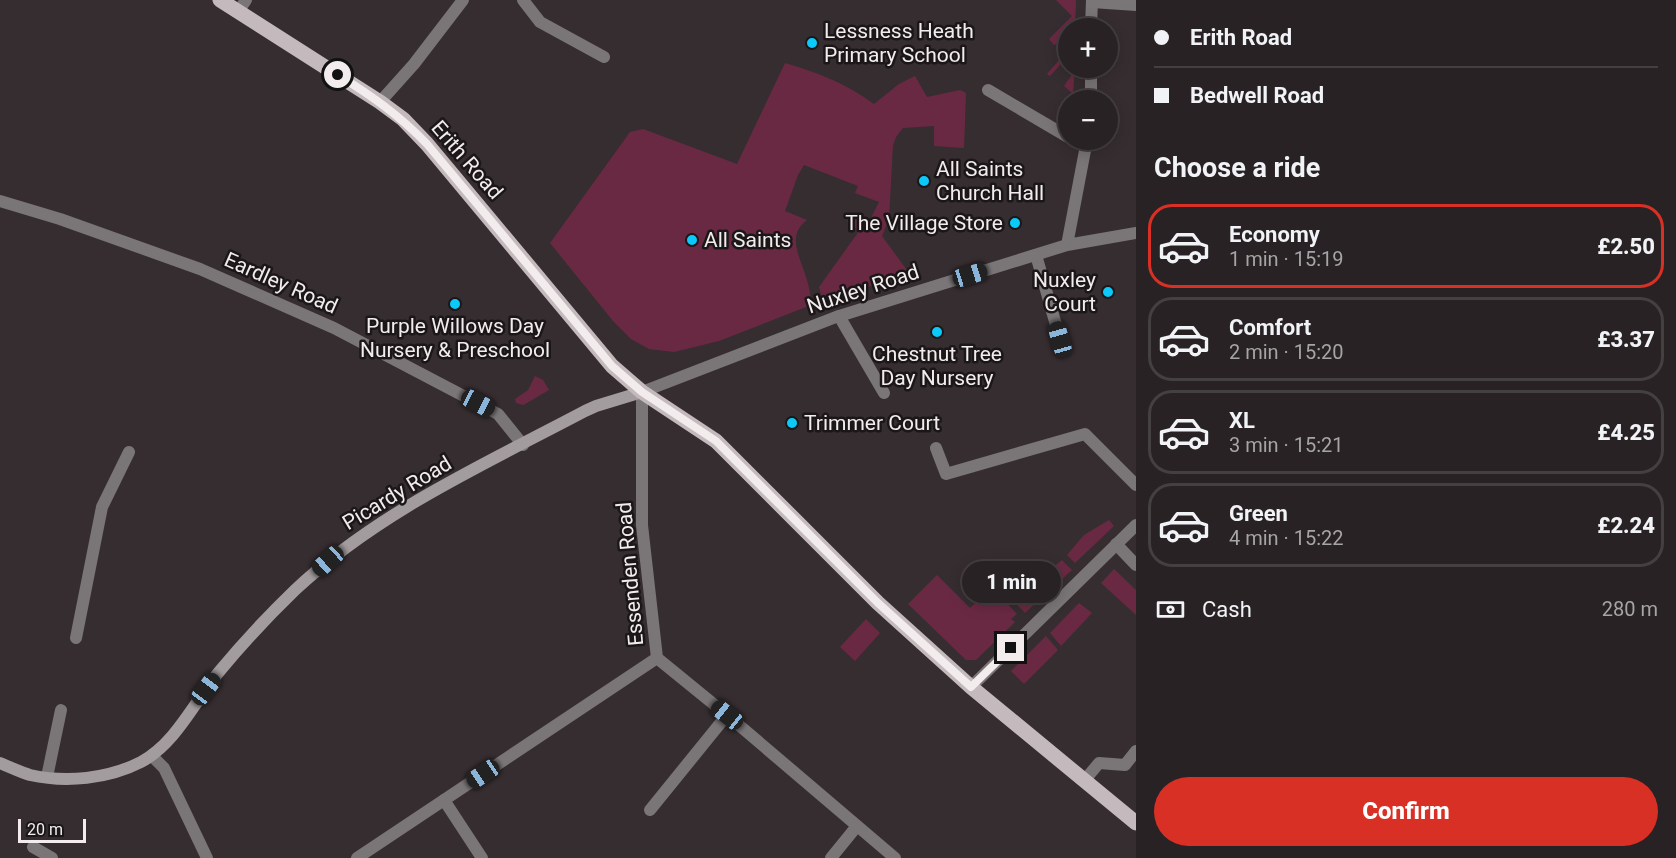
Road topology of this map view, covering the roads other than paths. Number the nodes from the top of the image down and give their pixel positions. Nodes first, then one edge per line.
1 (220, 0) edge
2 (463, 0) edge
3 (522, 0) edge
4 (1092, 1) edge
5 (1136, 5) edge
6 (242, 6) edge
7 (1091, 18) edge
8 (604, 57) dead end
9 (988, 90) dead end
10 (380, 102) junction
11 (1058, 131) edge
12 (1086, 150) edge
13 (0, 201) edge
14 (1136, 233) edge
15 (1067, 245) junction
16 (1036, 255) junction
17 (839, 316) junction
18 (1060, 339) dead end
19 (642, 392) junction
20 (884, 393) dead end
21 (522, 444) junction
22 (936, 448) dead end
23 (129, 452) dead end
24 (1136, 484) edge
25 (1136, 525) edge
26 (1116, 544) junction
27 (1136, 565) edge
28 (76, 638) dead end
29 (657, 658) junction
30 (971, 687) junction
31 (61, 710) dead end
32 (727, 715) junction
33 (1136, 751) edge
34 (152, 756) junction
35 (0, 763) edge
36 (47, 777) junction
37 (1084, 781) junction
38 (444, 800) junction
39 (650, 810) dead end
40 (1136, 823) edge
41 (857, 826) junction
42 (33, 847) dead end
43 (52, 858) edge
44 (207, 858) edge
45 (357, 858) edge
46 (482, 858) edge
47 (831, 858) edge
48 (895, 858) edge

1 - 6 main road, Erith Road
2 - 10 street
3 - 8 street
4 - 5 street
4 - 7 street
6 - 10 main road, Erith Road
9 - 11 street
10 - 19 main road, Erith Road
12 - 15 street
13 - 21 street, Eardley Road
14 - 15 street, Nuxley Road
15 - 16 street, Nuxley Road
16 - 17 street, Nuxley Road
16 - 18 street
17 - 19 street, Nuxley Road
17 - 20 street
19 - 21 main road, Picardy Road
19 - 29 street, Essenden Road
19 - 30 main road, Erith Road
21 - 34 main road, Picardy Road
22 - 24 street
23 - 28 street
25 - 26 street
26 - 27 street
26 - 30 street
29 - 32 street, Essenden Road
29 - 38 street
30 - 37 main road, Erith Road
31 - 36 street
32 - 39 street
32 - 41 street, Essenden Road
33 - 37 street
34 - 36 main road, Picardy Road
34 - 44 street
35 - 36 main road, Picardy Road
37 - 40 main road, Erith Road
38 - 45 street
38 - 46 street
41 - 47 street
41 - 48 street, Essenden Road
42 - 43 street

